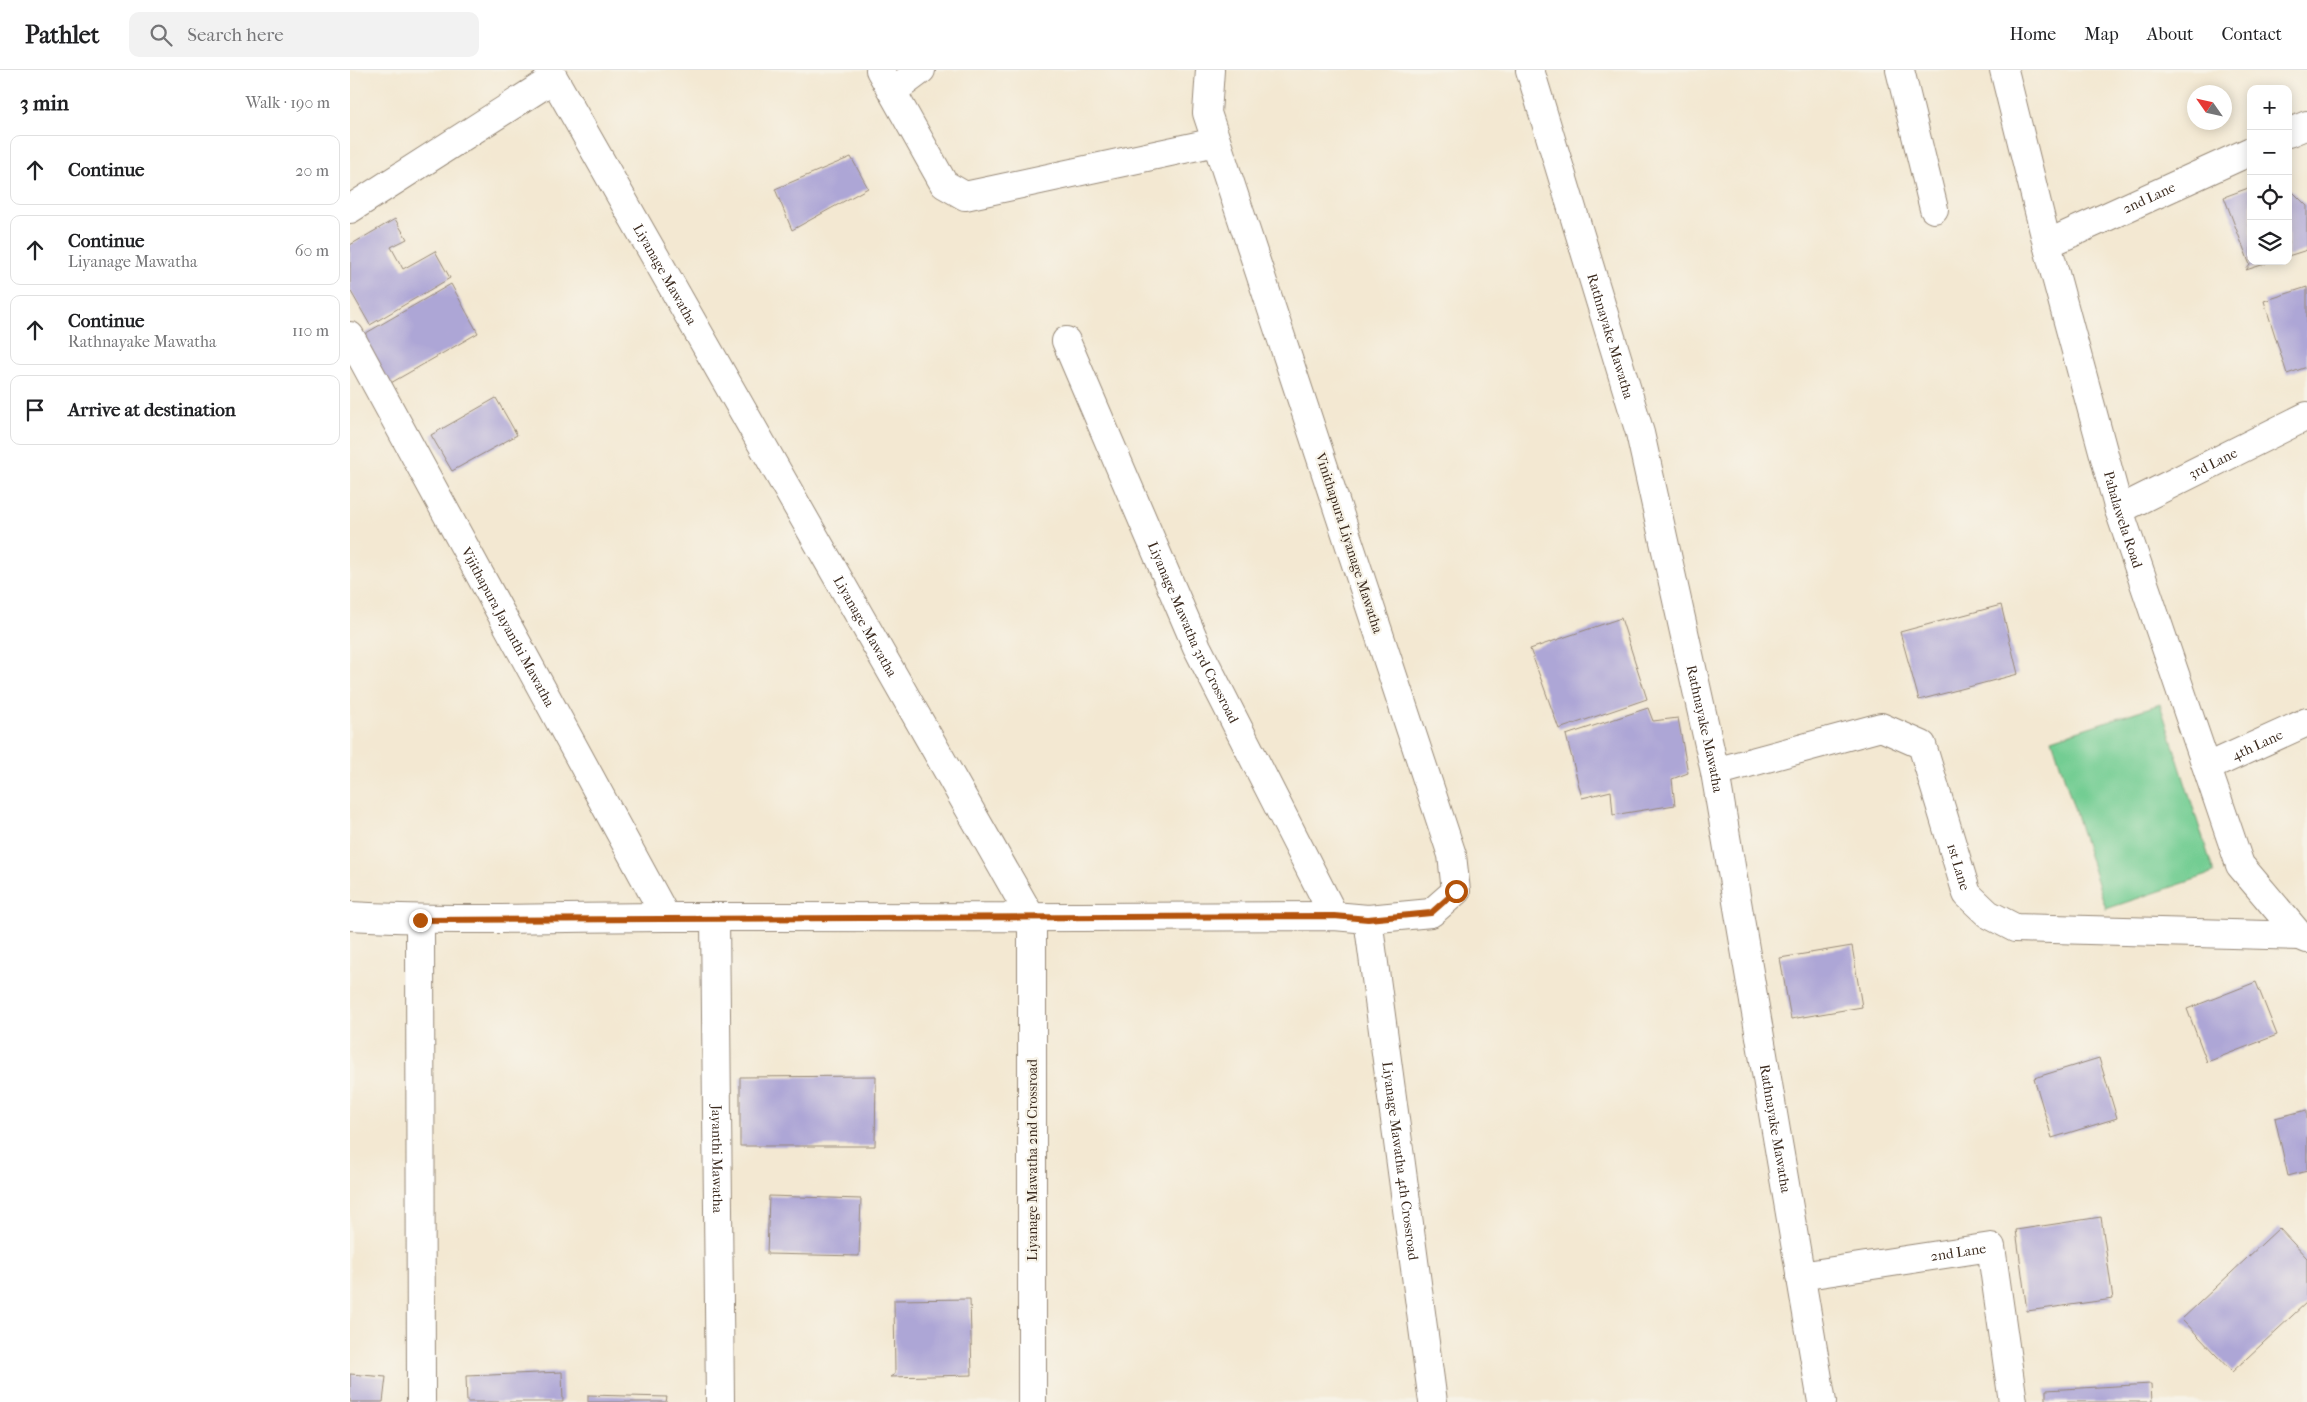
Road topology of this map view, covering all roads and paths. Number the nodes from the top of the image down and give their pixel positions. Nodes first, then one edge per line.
1 (920, 70) edge
2 (1210, 70) edge
3 (1530, 70) edge
4 (1900, 70) edge
5 (2004, 70) edge
6 (551, 74) edge
7 (887, 80) edge
8 (2307, 125) edge
9 (2292, 131) edge
10 (1216, 142) junction
11 (2247, 152) edge
12 (350, 209) edge
13 (1934, 209) dead end
14 (2048, 244) junction
15 (350, 336) edge
16 (1066, 341) dead end
17 (2307, 416) edge
18 (2119, 510) junction
19 (2307, 722) edge
20 (2208, 767) junction
21 (1715, 772) junction
22 (350, 916) edge
23 (1334, 916) junction
24 (666, 917) junction
25 (715, 918) junction
26 (1032, 919) junction
27 (1368, 919) junction
28 (420, 920) junction
29 (2304, 937) edge
30 (1800, 1276) junction
31 (421, 1402) edge
32 (720, 1402) edge
33 (1032, 1402) edge
34 (1432, 1402) edge
35 (1822, 1402) edge
36 (2013, 1402) edge

1 - 7 street
2 - 10 street, Vinithapura Liyanage Mawatha
3 - 21 street, Rathnayake Mawatha
4 - 13 street
5 - 14 street, Pahalawela Road
6 - 12 street
6 - 26 street, Liyanage Mawatha
7 - 10 street
8 - 9 street
10 - 27 street, Vinithapura Liyanage Mawatha
11 - 14 street, 2nd Lane
14 - 18 street, Pahalawela Road
15 - 24 street, Vijithapura Jayanthi Mawatha
16 - 23 street, Liyanage Mawatha 3rd Crossroad
17 - 18 street, 3rd Lane
18 - 20 street, Pahalawela Road
19 - 20 street, 4th Lane
20 - 29 street, Pahalawela Road
21 - 29 street, 1st Lane
21 - 30 street, Rathnayake Mawatha
22 - 28 street
23 - 26 street
23 - 27 street, Vinithapura Liyanage Mawatha
24 - 25 street
24 - 28 street
25 - 26 street
25 - 32 street, Jayanthi Mawatha
26 - 33 street, Liyanage Mawatha 2nd Crossroad
27 - 34 street, Liyanage Mawatha 4th Crossroad
28 - 31 street
30 - 35 street, Rathnayake Mawatha
30 - 36 street, 2nd Lane

